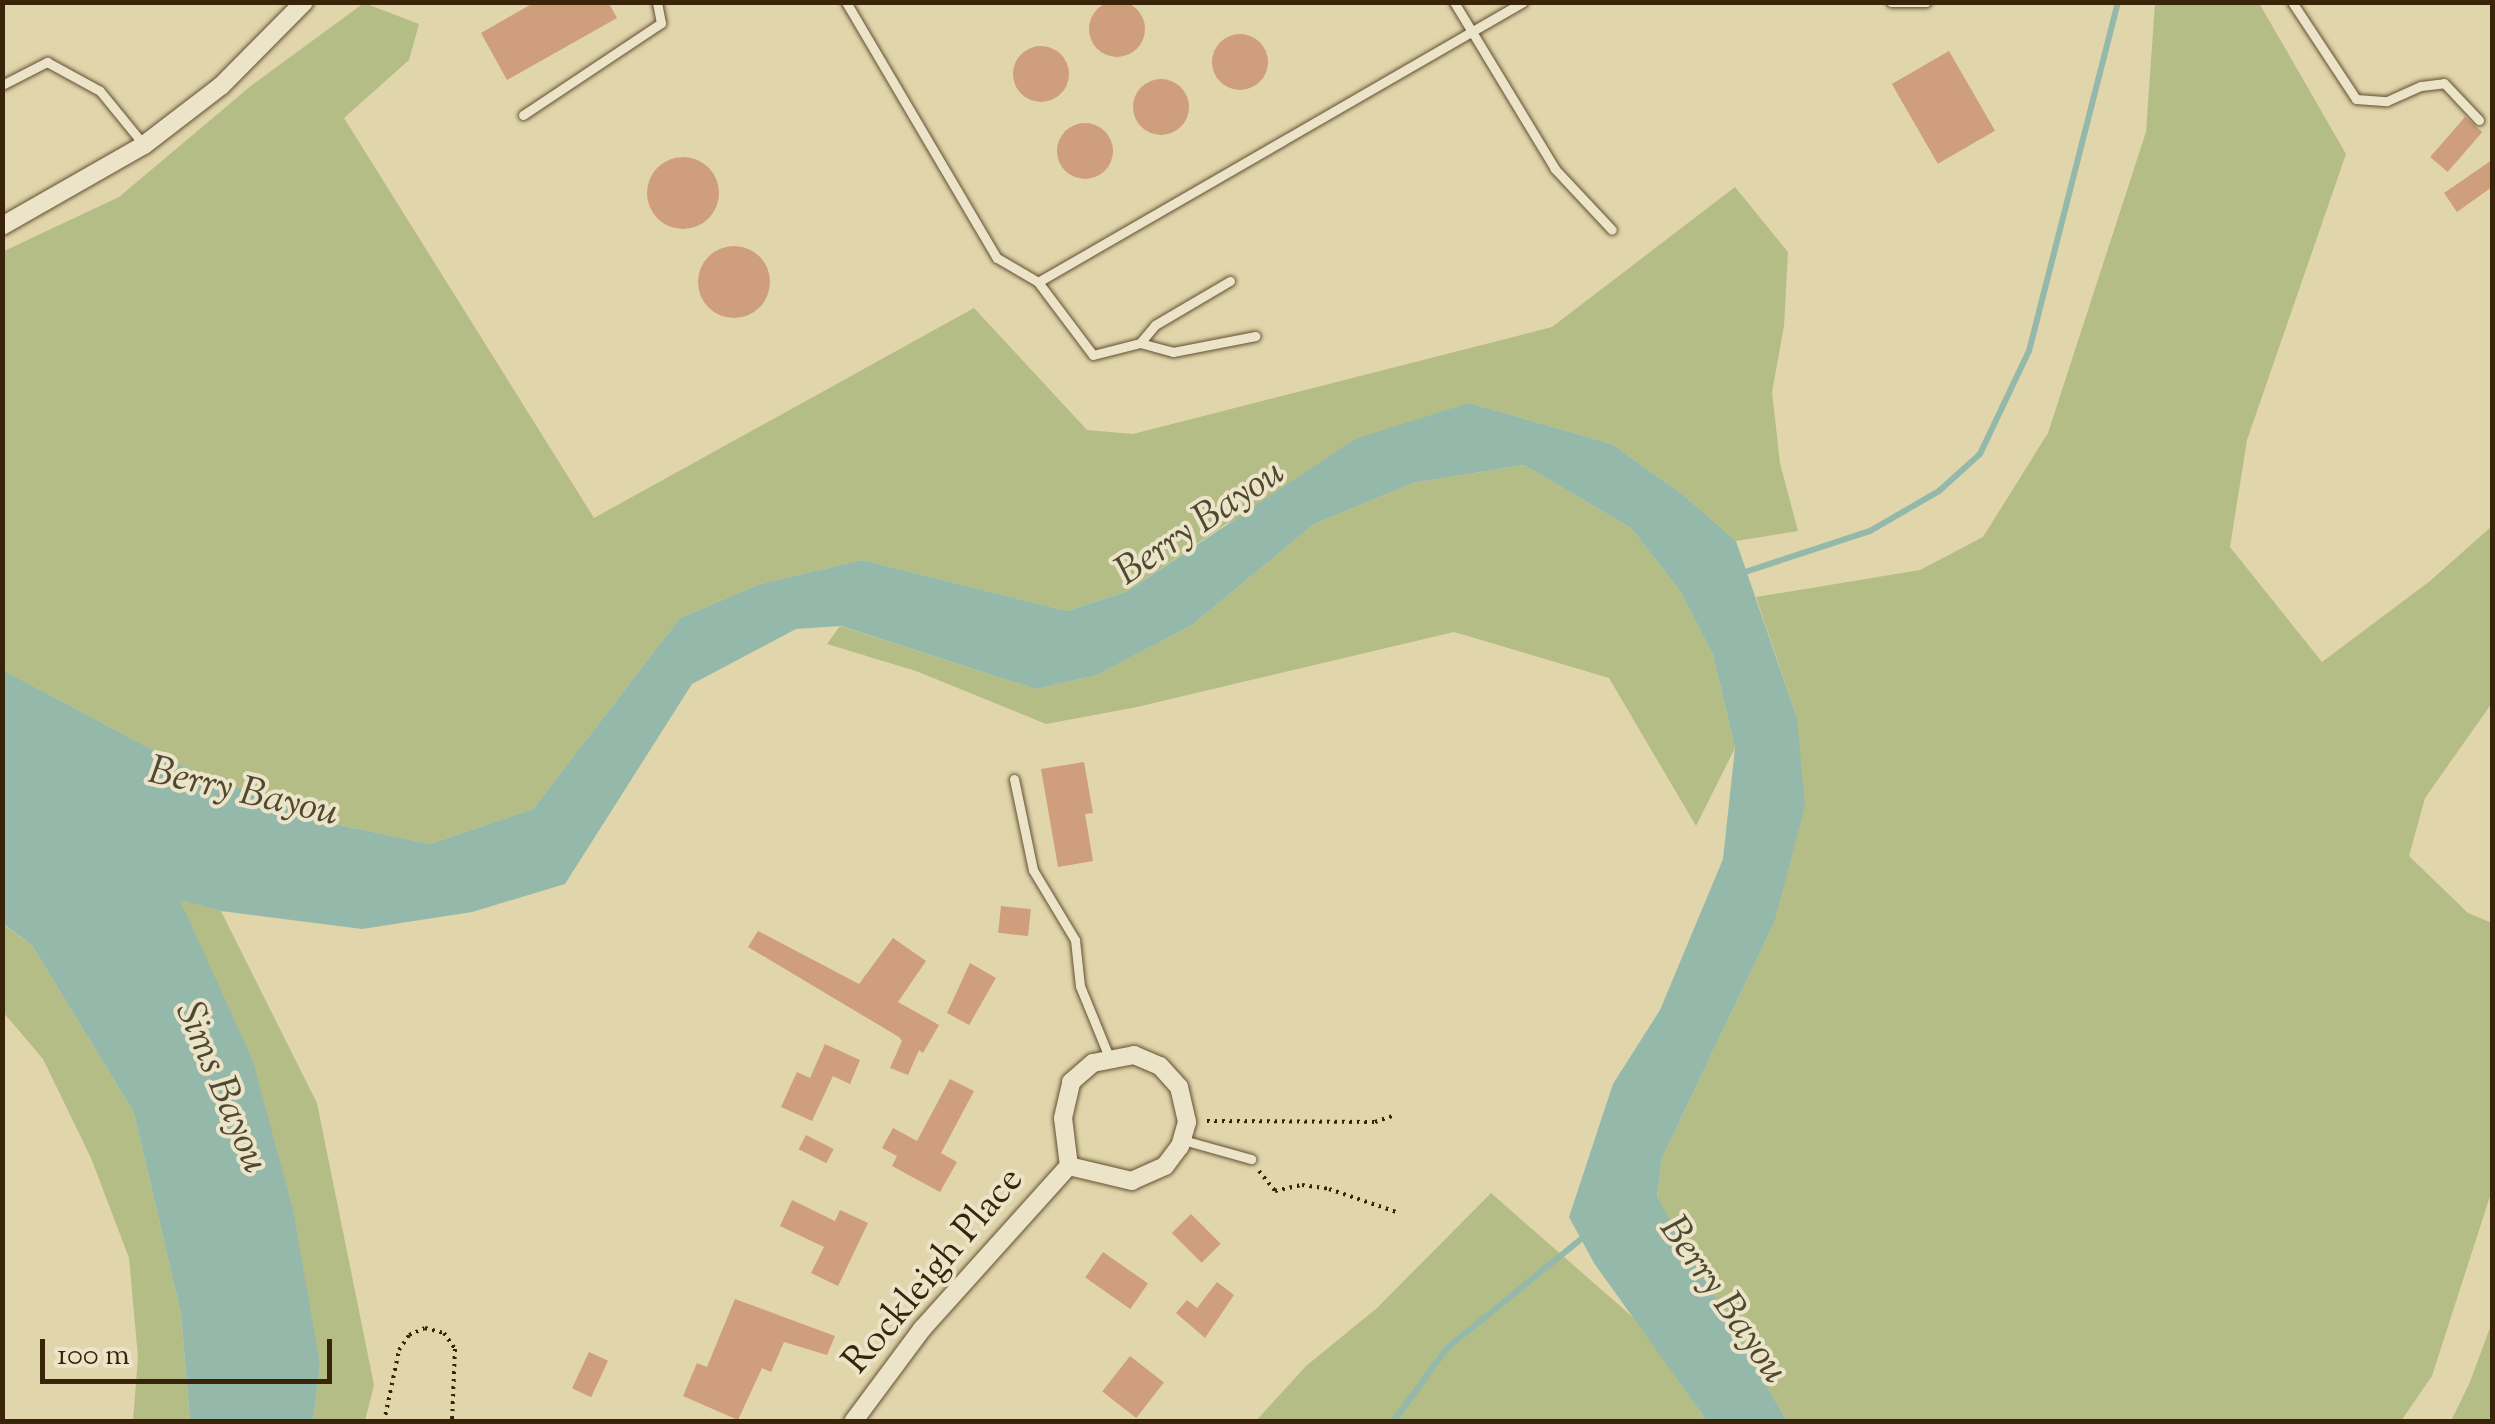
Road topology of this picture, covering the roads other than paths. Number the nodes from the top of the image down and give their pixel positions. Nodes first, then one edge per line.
1 (304, 2) edge
2 (657, 2) edge
3 (846, 2) edge
4 (1454, 2) edge
5 (1523, 2) edge
6 (1891, 2) edge
7 (1926, 2) edge
8 (2292, 2) edge
9 (1471, 32) junction
10 (2, 85) edge
11 (523, 116) dead end
12 (2479, 120) dead end
13 (144, 146) junction
14 (2, 226) edge
15 (1612, 230) dead end
16 (1230, 281) dead end
17 (1038, 282) junction
18 (1255, 336) dead end
19 (1140, 343) junction
20 (1014, 779) dead end
21 (1109, 1056) junction
22 (1185, 1131) junction
23 (1251, 1159) road end
24 (1068, 1166) junction
25 (854, 1422) edge

1 - 13 street
2 - 11 lane
3 - 17 lane
4 - 9 lane
5 - 9 lane
6 - 7 lane
8 - 12 lane
9 - 15 lane
9 - 17 lane
10 - 13 lane
13 - 14 street
16 - 19 lane
17 - 19 lane
18 - 19 lane
20 - 21 lane
21 - 22 street
21 - 24 street, Rockleigh Place
22 - 23 lane
22 - 24 street, Rockleigh Place
24 - 25 street, Rockleigh Place

